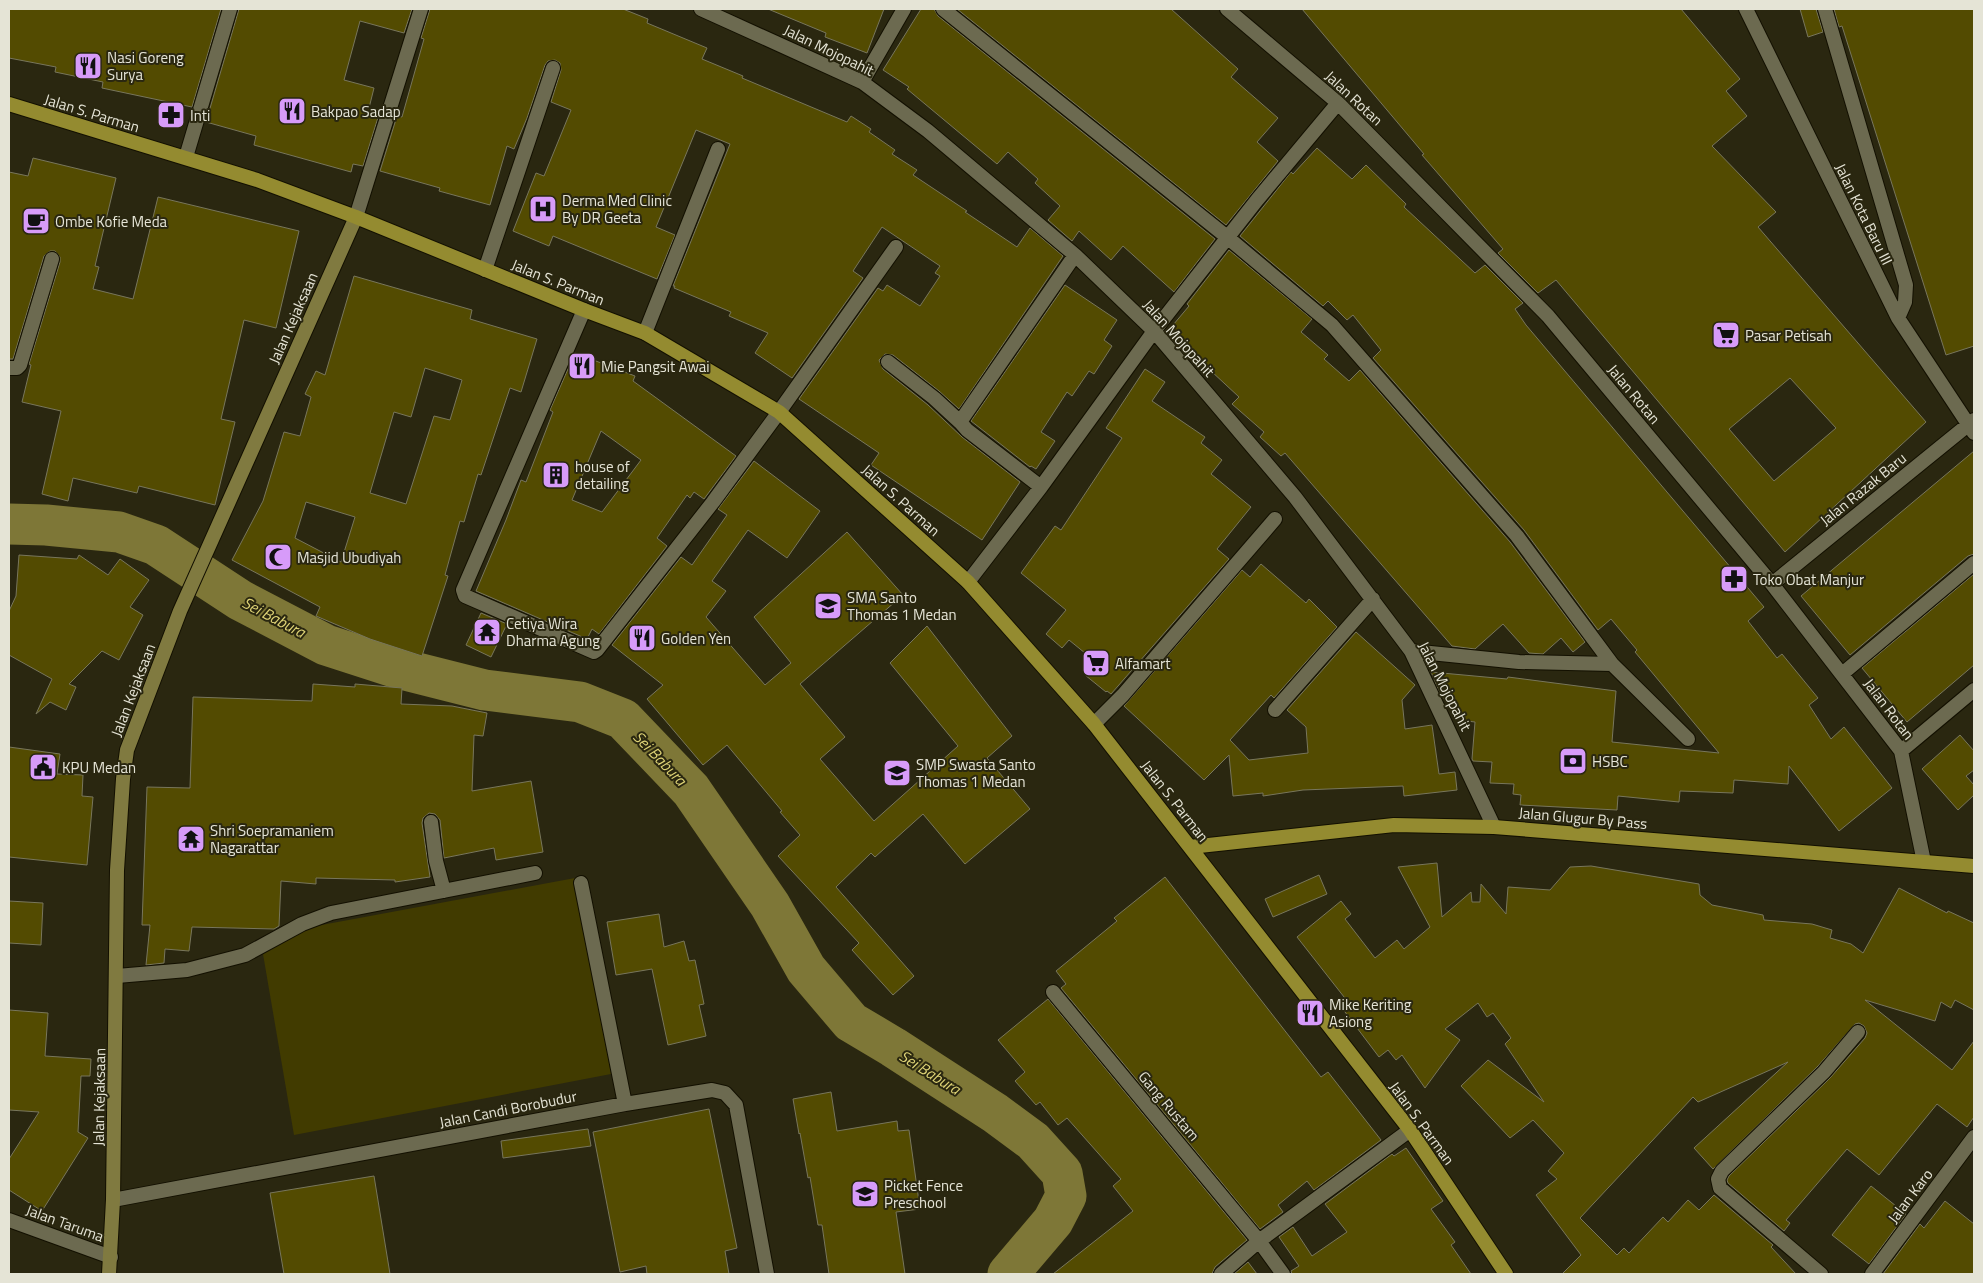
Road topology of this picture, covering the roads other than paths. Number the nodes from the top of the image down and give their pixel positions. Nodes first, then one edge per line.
1 (230, 9) edge
2 (421, 9) edge
3 (701, 9) edge
4 (904, 9) edge
5 (943, 9) edge
6 (1227, 9) edge
7 (1746, 9) edge
8 (1826, 9) edge
9 (553, 68) dead end
10 (862, 82) junction
11 (1338, 103) junction
12 (9, 104) edge
13 (718, 149) dead end
14 (186, 157) junction
15 (356, 217) junction
16 (1227, 237) junction
17 (896, 247) dead end
18 (1075, 255) junction
19 (52, 259) dead end
20 (484, 270) junction
21 (584, 310) junction
22 (1898, 318) junction
23 (1154, 330) junction
24 (646, 333) junction
25 (888, 362) dead end
26 (9, 368) edge
27 (779, 412) junction
28 (960, 422) junction
29 (1972, 426) edge
30 (1040, 487) junction
31 (1275, 519) dead end
32 (1974, 563) edge
33 (968, 582) junction
34 (1772, 584) junction
35 (1372, 599) junction
36 (1412, 651) junction
37 (1612, 664) junction
38 (1842, 674) junction
39 (1974, 690) edge
40 (1275, 710) dead end
41 (1094, 724) junction
42 (1688, 739) dead end
43 (1901, 751) junction
44 (430, 822) dead end
45 (1494, 827) junction
46 (1190, 848) junction
47 (1924, 862) junction
48 (1974, 866) edge
49 (535, 873) dead end
50 (581, 883) dead end
51 (444, 891) junction
52 (117, 976) junction
53 (1053, 992) dead end
54 (1858, 1032) dead end
55 (625, 1104) junction
56 (1410, 1130) junction
57 (1974, 1137) edge
58 (113, 1200) junction
59 (9, 1220) edge
60 (1259, 1241) junction
61 (111, 1257) junction
62 (109, 1274) edge
63 (767, 1274) edge
64 (1221, 1274) edge
65 (1283, 1274) edge
66 (1506, 1274) edge
67 (1821, 1274) edge
68 (1872, 1274) edge

1 - 14 street
2 - 15 street
3 - 10 street, Jalan Mojopahit
4 - 10 street
5 - 16 street
6 - 11 street, Jalan Rotan
7 - 22 street, Jalan Kota Baru III
8 - 22 street
9 - 20 street
10 - 18 street, Jalan Mojopahit
11 - 16 street
11 - 34 street, Jalan Rotan
12 - 14 main road, Jalan S. Parman
13 - 24 street
14 - 15 main road, Jalan S. Parman
15 - 20 main road, Jalan S. Parman
15 - 52 main road, Jalan Kejaksaan
16 - 23 street
16 - 37 street
17 - 27 street
18 - 23 street, Jalan Mojopahit
18 - 28 street
19 - 26 street
20 - 21 main road, Jalan S. Parman
21 - 24 main road, Jalan S. Parman
21 - 27 street
22 - 29 street, Jalan Kota Baru III
23 - 30 street
23 - 35 street, Jalan Mojopahit
24 - 27 main road, Jalan S. Parman
25 - 28 street
27 - 33 main road, Jalan S. Parman
28 - 30 street
29 - 34 street, Jalan Razak Baru
30 - 33 street
31 - 41 street
32 - 38 street
33 - 41 main road, Jalan S. Parman
34 - 38 street, Jalan Rotan
35 - 36 street, Jalan Mojopahit
35 - 40 street
36 - 37 street
36 - 45 street, Jalan Mojopahit
37 - 42 street
38 - 43 street, Jalan Rotan
39 - 43 street
41 - 46 main road, Jalan S. Parman
43 - 47 street, Jalan Rotan
44 - 51 street
45 - 46 main road, Jalan Glugur By Pass
45 - 47 main road, Jalan Glugur By Pass
46 - 56 main road, Jalan S. Parman
47 - 48 main road, Jalan Glugur By Pass
49 - 51 street
50 - 55 street
51 - 52 street
52 - 58 main road, Jalan Kejaksaan
53 - 60 street, Gang Rustam
54 - 67 street
55 - 58 street, Jalan Candi Borobudur
55 - 63 street, Jalan Candi Borobudur
56 - 60 street
56 - 66 main road, Jalan S. Parman
57 - 68 street, Jalan Karo
58 - 61 main road, Jalan Kejaksaan
59 - 61 street, Jalan Taruma
60 - 64 street
60 - 65 street, Gang Rustam
61 - 62 main road, Jalan Kejaksaan

